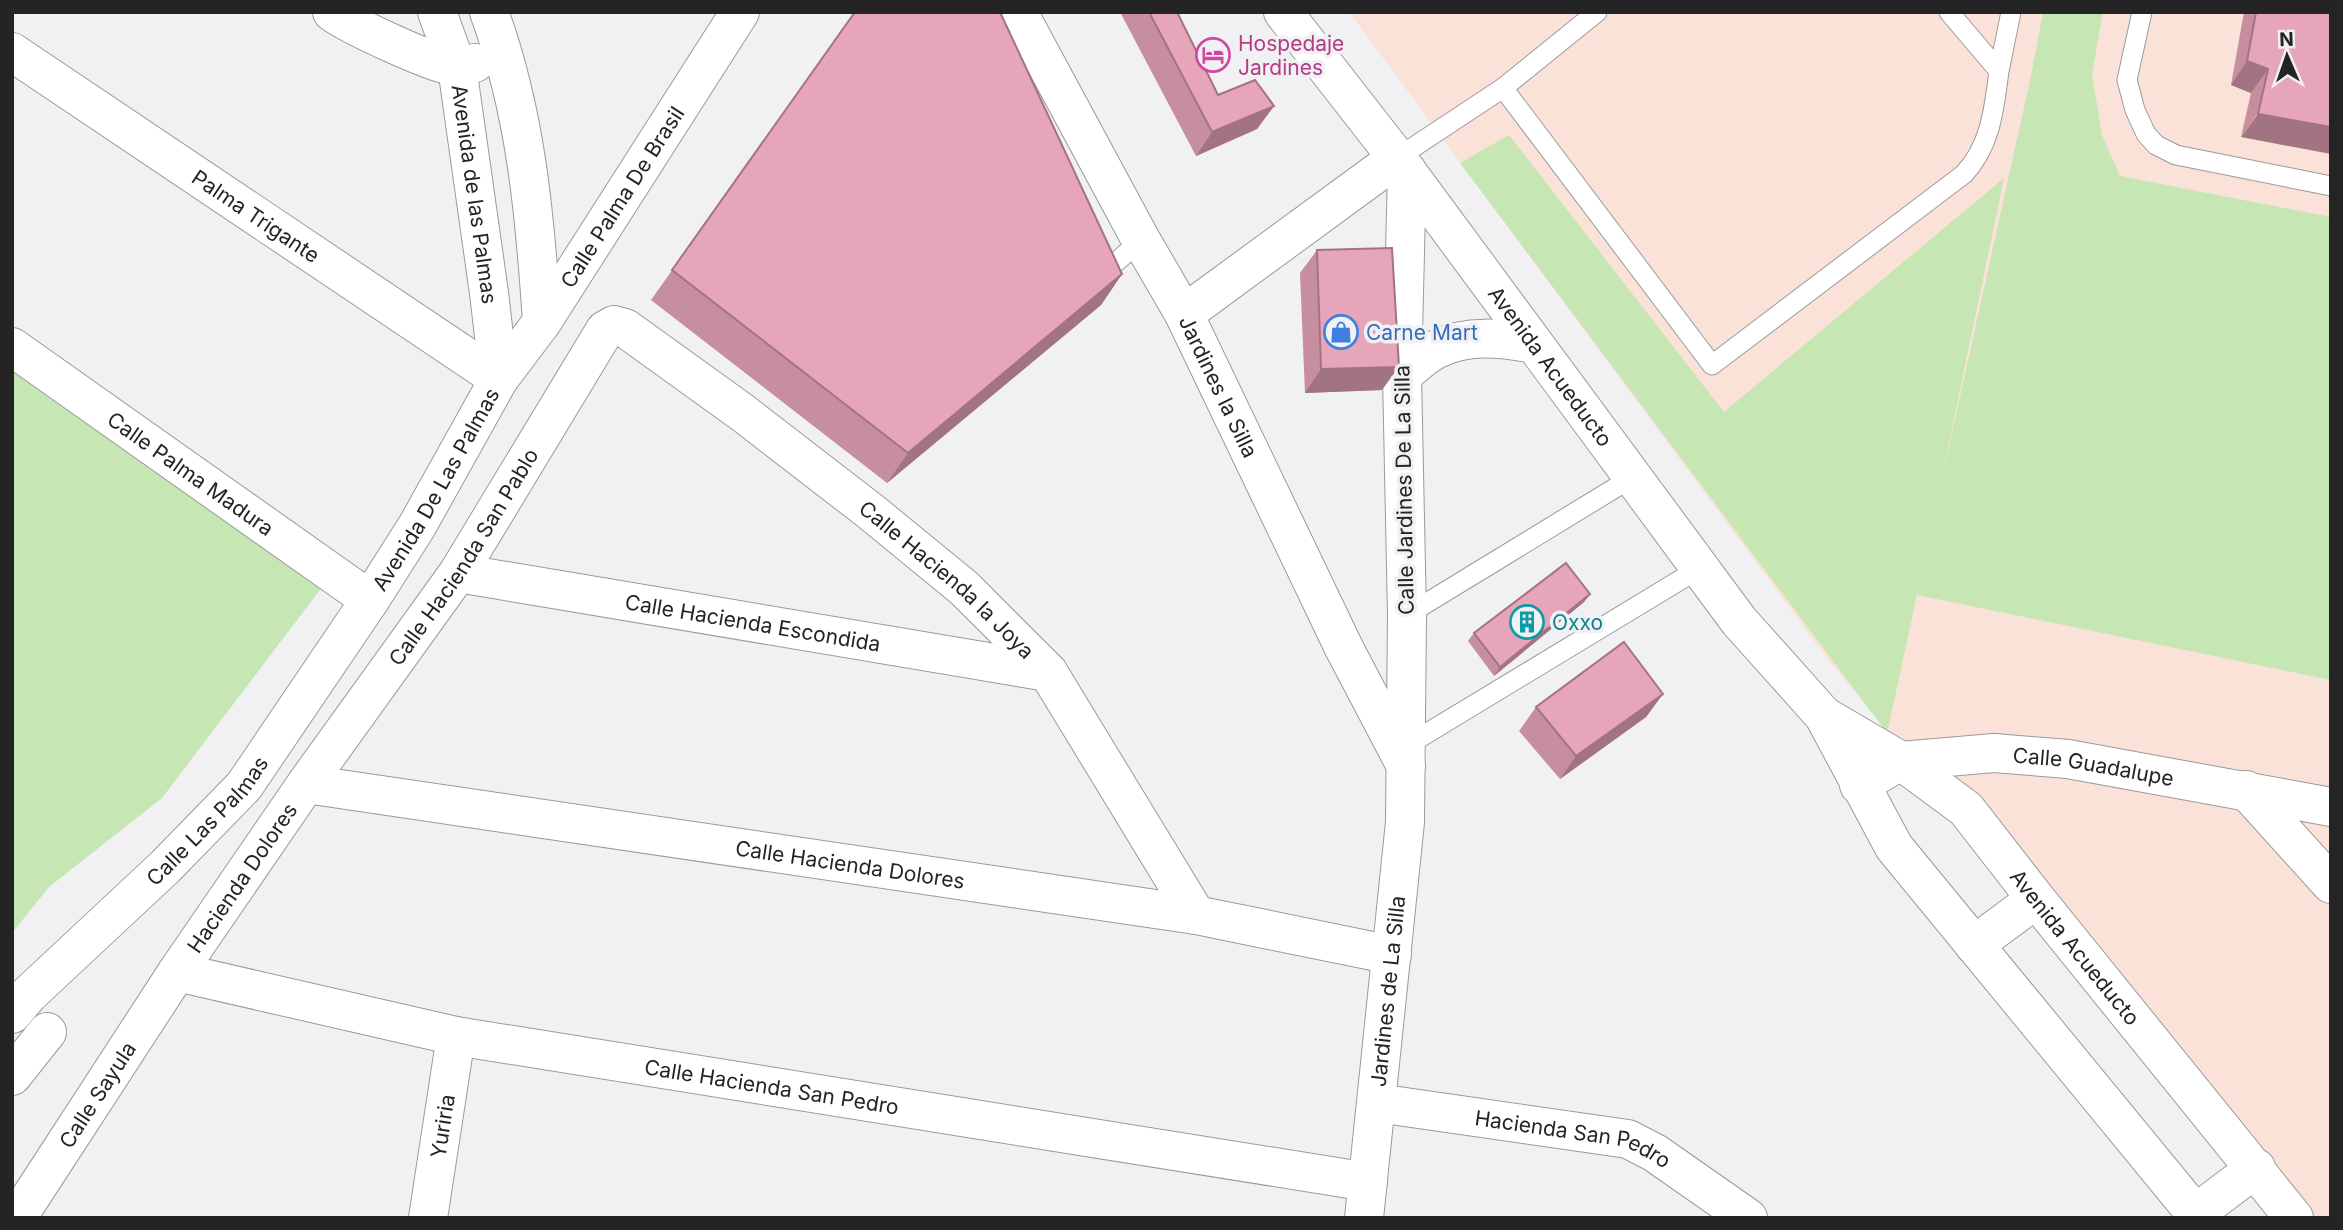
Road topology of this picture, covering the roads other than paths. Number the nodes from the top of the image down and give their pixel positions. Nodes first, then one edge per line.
1 (332, 12) edge
2 (438, 12) edge
3 (489, 12) edge
4 (740, 12) edge
5 (1018, 12) edge
6 (1283, 12) edge
7 (1597, 12) edge
8 (1949, 12) edge
9 (2011, 12) edge
10 (2142, 12) edge
11 (12, 52) edge
12 (505, 56) junction
13 (457, 67) junction
14 (1999, 71) junction
15 (1503, 88) junction
16 (1402, 164) junction
17 (2331, 186) edge
18 (1141, 240) junction
19 (1080, 294) edge
20 (1184, 314) junction
21 (542, 322) junction
22 (614, 325) joint
23 (1534, 344) junction
24 (12, 347) edge
25 (1402, 375) junction
26 (499, 379) junction
27 (1633, 477) junction
28 (1700, 568) junction
29 (458, 573) junction
30 (370, 600) junction
31 (1407, 615) junction
32 (1048, 672) junction
33 (1824, 716) junction
34 (1406, 756) junction
35 (1901, 761) junction
36 (306, 784) junction
37 (1859, 785) junction
38 (2246, 790) junction
39 (2331, 807) edge
40 (2331, 884) edge
41 (2036, 899) junction
42 (1196, 915) junction
43 (1975, 944) junction
44 (1392, 955) junction
45 (177, 972) junction
46 (12, 1014) edge
47 (47, 1032) dead end
48 (456, 1037) junction
49 (12, 1076) edge
50 (1377, 1103) junction
51 (2256, 1168) junction
52 (1366, 1200) edge
53 (2197, 1216) edge
54 (16, 1218) edge
55 (428, 1218) edge
56 (1748, 1218) edge
57 (2294, 1218) edge

1 - 13 street
2 - 13 street, Avenida de las Palmas
3 - 12 street
4 - 21 street, Calle Palma De Brasil
5 - 18 street, Jardines la Silla
6 - 16 street, Avenida Acueducto
7 - 15 lane
8 - 14 lane
9 - 14 lane
10 - 17 lane
11 - 26 street, Palma Trigante
12 - 13 street
12 - 21 street
13 - 26 street, Avenida de las Palmas
14 - 15 lane
15 - 16 lane
16 - 20 street
16 - 23 street, Avenida Acueducto
16 - 25 street, Calle Jardines De La Silla
18 - 19 lane
18 - 20 street, Jardines la Silla
20 - 34 street, Jardines la Silla
21 - 26 street, Calle Palma De Brasil
22 - 29 street, Calle Hacienda San Pablo
22 - 32 street, Calle Hacienda la Joya
23 - 25 street
23 - 27 street, Avenida Acueducto
24 - 30 street, Calle Palma Madura
25 - 31 street, Calle Jardines De La Silla
26 - 30 street, Avenida De Las Palmas
27 - 28 street, Avenida Acueducto
27 - 31 lane
28 - 33 street, Avenida Acueducto
28 - 34 lane
29 - 32 street, Calle Hacienda Escondida
29 - 36 street, Calle Hacienda San Pablo
30 - 46 street, Calle Las Palmas
31 - 34 street, Calle Jardines De La Silla
32 - 42 street, Calle Hacienda la Joya
33 - 35 street, Avenida Acueducto
33 - 37 street, Avenida Acueducto
34 - 44 street, Jardines de La Silla
35 - 37 street, Calle Guadalupe
35 - 38 street, Calle Guadalupe
35 - 41 street, Avenida Acueducto
36 - 42 street, Calle Hacienda Dolores
36 - 45 street, Hacienda Dolores
37 - 43 street, Avenida Acueducto
38 - 39 street, Calle Guadalupe
38 - 40 street
41 - 43 street
41 - 51 street, Avenida Acueducto
42 - 44 street, Calle Hacienda Dolores
43 - 53 street, Avenida Acueducto
44 - 50 street, Jardines de La Silla
45 - 48 street, Calle Hacienda San Pedro
45 - 54 street, Calle Sayula
47 - 49 street
48 - 52 street, Calle Hacienda San Pedro
48 - 55 street, Yuriria
50 - 52 street, Jardines de La Silla
50 - 56 street, Hacienda San Pedro
51 - 53 street
51 - 57 street, Avenida Acueducto

